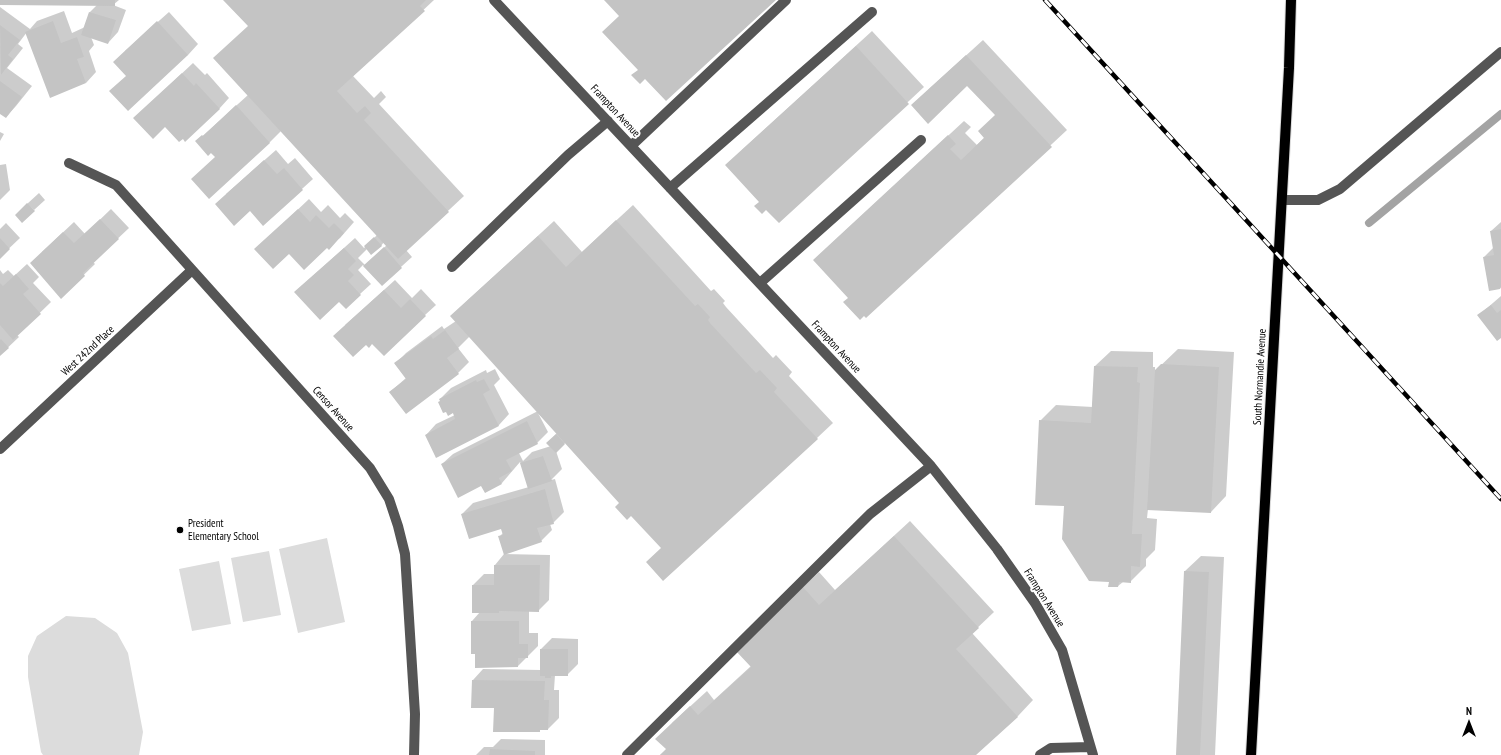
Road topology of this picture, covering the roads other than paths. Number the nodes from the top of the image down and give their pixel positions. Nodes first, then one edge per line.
1 (494, 0) edge
2 (786, 0) edge
3 (1291, 0) edge
4 (872, 12) dead end
5 (1501, 52) edge
6 (608, 121) junction
7 (921, 140) dead end
8 (631, 146) junction
9 (69, 163) dead end
10 (670, 188) junction
11 (1282, 200) junction
12 (452, 267) dead end
13 (192, 270) junction
14 (760, 283) junction
15 (0, 449) edge
16 (931, 466) junction
17 (1091, 751) edge
18 (414, 755) edge
19 (627, 755) edge
20 (1040, 755) edge
21 (1251, 755) edge

1 - 6 street, Frampton Avenue
2 - 8 street
3 - 11 main road, South Normandie Avenue
4 - 10 street
5 - 11 street
6 - 8 street, Frampton Avenue
6 - 12 street
7 - 14 street
8 - 10 street, Frampton Avenue
9 - 13 street, Censor Avenue
10 - 14 street, Frampton Avenue
11 - 21 main road, South Normandie Avenue
13 - 15 street, West 242nd Place
13 - 18 street, Censor Avenue
14 - 16 street, Frampton Avenue
16 - 17 street, Frampton Avenue
16 - 19 street
17 - 20 street

